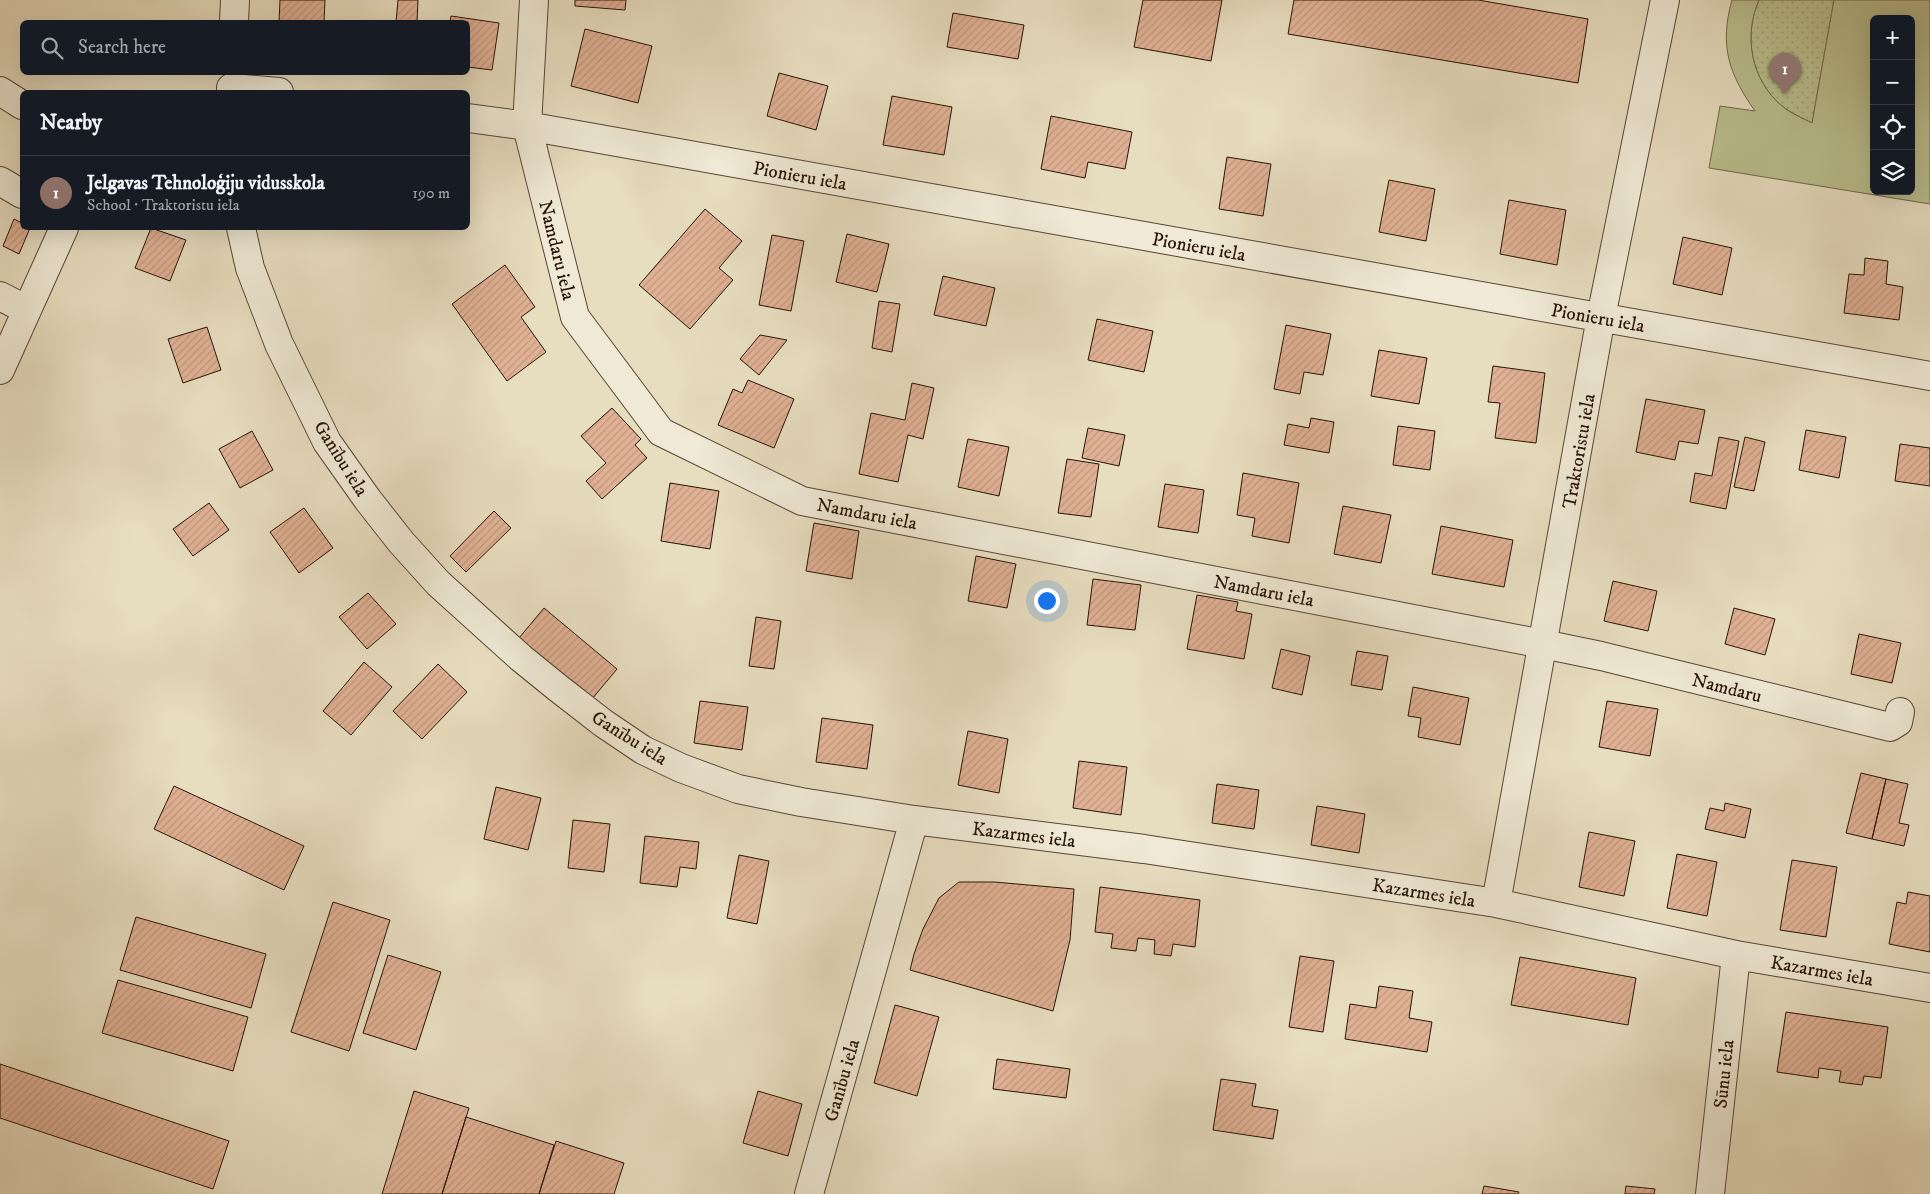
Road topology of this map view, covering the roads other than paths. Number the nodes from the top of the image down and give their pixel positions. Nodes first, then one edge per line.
1 (235, 0) edge
2 (534, 0) edge
3 (1665, 0) edge
4 (234, 20) edge
5 (231, 84) edge
6 (267, 90) edge
7 (0, 91) edge
8 (20, 104) edge
9 (470, 118) edge
10 (527, 126) junction
11 (0, 182) edge
12 (20, 193) edge
13 (63, 230) edge
14 (241, 230) edge
15 (0, 296) edge
16 (27, 310) junction
17 (1602, 317) junction
18 (0, 370) edge
19 (1930, 376) edge
20 (1544, 644) junction
21 (1900, 712) dead end
22 (914, 820) junction
23 (1496, 903) junction
24 (1736, 955) junction
25 (1930, 988) edge
26 (809, 1194) edge
27 (1710, 1194) edge

1 - 4 street
2 - 10 street, Namdaru iela
3 - 17 street, Traktoristu iela
5 - 6 street
7 - 8 street
9 - 10 street, Pionieru iela
10 - 17 street, Pionieru iela
10 - 20 street, Namdaru iela
11 - 12 street
13 - 16 street
14 - 22 street, Ganību iela
15 - 16 street
16 - 18 street
17 - 19 street, Pionieru iela
17 - 20 street, Traktoristu iela
20 - 21 street, Namdaru
20 - 23 street, Traktoristu iela
22 - 23 street, Kazarmes iela
22 - 26 street, Ganību iela
23 - 24 street, Kazarmes iela
24 - 25 street, Kazarmes iela
24 - 27 street, Sūnu iela

